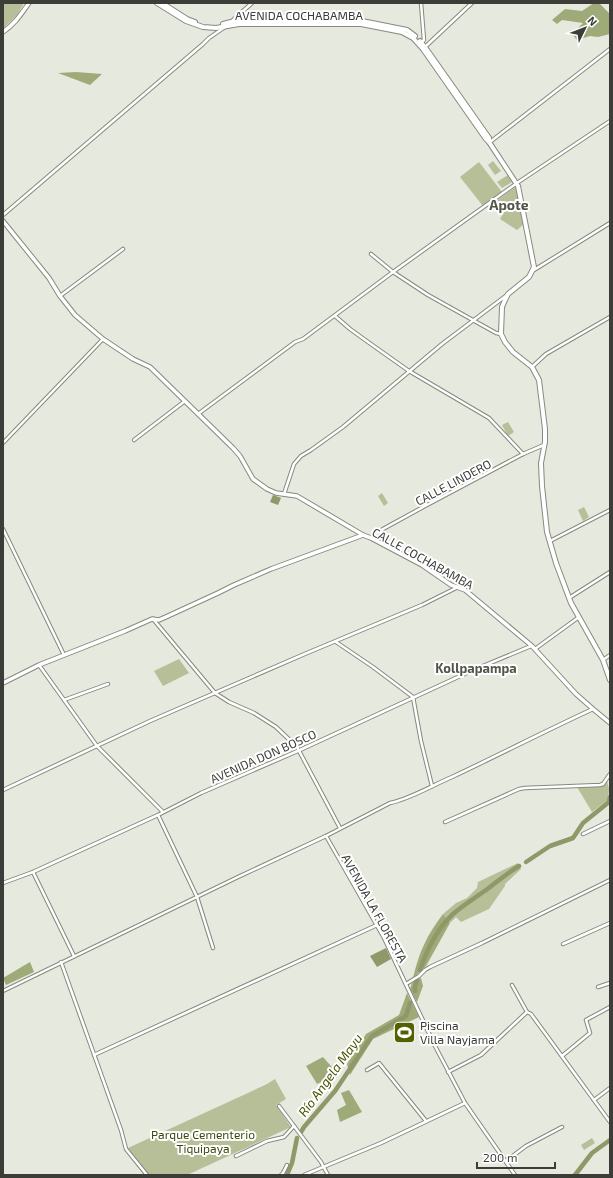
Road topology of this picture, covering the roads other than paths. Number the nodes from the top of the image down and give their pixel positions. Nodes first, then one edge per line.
1 (29, 3) edge
2 (156, 3) edge
3 (162, 3) edge
4 (252, 3) edge
5 (421, 3) edge
6 (472, 3) edge
7 (169, 6) edge
8 (230, 23) junction
9 (3, 32) edge
10 (420, 43) junction
11 (424, 48) junction
12 (610, 49) edge
13 (610, 121) edge
14 (489, 142) junction
15 (517, 183) junction
16 (3, 215) edge
17 (3, 221) edge
18 (610, 223) edge
19 (123, 249) dead end
20 (371, 254) dead end
21 (532, 271) junction
22 (393, 272) junction
23 (508, 294) junction
24 (60, 296) junction
25 (335, 316) junction
26 (610, 317) edge
27 (474, 320) junction
28 (501, 334) junction
29 (103, 339) junction
30 (532, 367) junction
31 (409, 371) junction
32 (185, 401) junction
33 (198, 414) junction
34 (134, 440) dead end
35 (3, 443) edge
36 (544, 445) junction
37 (523, 454) junction
38 (284, 494) junction
39 (610, 510) edge
40 (3, 528) edge
41 (363, 535) junction
42 (371, 538) junction
43 (550, 542) junction
44 (610, 572) edge
45 (458, 588) junction
46 (569, 598) junction
47 (579, 618) junction
48 (152, 619) junction
49 (336, 641) junction
50 (532, 646) junction
51 (535, 649) junction
52 (64, 655) junction
53 (610, 655) edge
54 (603, 660) junction
55 (39, 665) junction
56 (610, 680) edge
57 (3, 683) edge
58 (108, 684) dead end
59 (215, 693) junction
60 (413, 697) junction
61 (64, 700) junction
62 (593, 710) junction
63 (610, 724) edge
64 (97, 746) junction
65 (300, 750) junction
66 (610, 774) edge
67 (432, 786) junction
68 (3, 790) edge
69 (164, 812) junction
70 (158, 815) junction
71 (610, 821) edge
72 (445, 822) dead end
73 (340, 828) junction
74 (583, 834) dead end
75 (326, 836) junction
76 (32, 872) junction
77 (610, 880) edge
78 (3, 883) edge
79 (197, 897) junction
80 (610, 923) edge
81 (377, 925) junction
82 (563, 944) dead end
83 (213, 948) dead end
84 (74, 956) junction
85 (61, 962) junction
86 (610, 983) edge
87 (406, 984) junction
88 (512, 985) dead end
89 (598, 987) dead end
90 (3, 990) edge
91 (610, 1007) edge
92 (527, 1012) junction
93 (94, 1055) junction
94 (562, 1056) junction
95 (367, 1070) dead end
96 (448, 1072) junction
97 (610, 1088) edge
98 (594, 1100) junction
99 (464, 1104) junction
100 (279, 1106) dead end
101 (426, 1121) junction
102 (610, 1122) edge
103 (294, 1126) junction
104 (562, 1127) dead end
105 (236, 1156) dead end
106 (506, 1161) junction
107 (287, 1165) dead end
108 (323, 1167) junction
109 (147, 1175) edge
110 (281, 1175) edge
111 (304, 1175) edge
112 (328, 1175) edge
113 (516, 1175) edge

1 - 9 street
2 - 7 main road, AVENIDA COCHABAMBA
3 - 7 main road, AVENIDA COCHABAMBA
4 - 8 street
5 - 10 street
6 - 11 street
7 - 8 main road, AVENIDA COCHABAMBA
8 - 10 main road, AVENIDA COCHABAMBA
8 - 16 street
10 - 11 main road, AVENIDA COCHABAMBA
11 - 14 main road, AVENIDA COCHABAMBA
12 - 14 street
13 - 15 street
14 - 15 main road, AVENIDA COCHABAMBA
15 - 21 main road, AVENIDA COCHABAMBA
15 - 22 street
17 - 24 street, CALLE COCHABAMBA
18 - 21 street
19 - 24 street
20 - 22 street
21 - 23 main road
22 - 25 street
22 - 27 street
23 - 27 street
23 - 28 main road
24 - 29 street, CALLE COCHABAMBA
25 - 31 street
25 - 33 street
26 - 30 street
27 - 28 street
27 - 31 street
28 - 30 main road
29 - 32 street, CALLE COCHABAMBA
29 - 35 street
30 - 36 main road
31 - 37 street
31 - 38 street
32 - 33 street, CALLE COCHABAMBA
32 - 34 street
33 - 38 street, CALLE COCHABAMBA
36 - 37 street, CALLE LINDERO
36 - 43 main road
37 - 42 street, CALLE LINDERO
38 - 41 street, CALLE COCHABAMBA
39 - 43 street
40 - 52 street
41 - 42 street, CALLE COCHABAMBA
41 - 48 street
42 - 45 street, CALLE COCHABAMBA
43 - 46 main road
44 - 46 street
45 - 49 street
45 - 50 street, CALLE COCHABAMBA
46 - 47 main road
47 - 51 street
47 - 54 main road
48 - 52 street
48 - 59 street
49 - 59 street
49 - 60 street
50 - 51 street, CALLE COCHABAMBA
50 - 60 street, AVENIDA DON BOSCO
51 - 62 street, CALLE COCHABAMBA
52 - 55 street
53 - 54 street
54 - 56 main road
55 - 57 street
55 - 61 street
58 - 61 street
59 - 64 street
59 - 65 street
60 - 65 street, AVENIDA DON BOSCO
60 - 67 street
61 - 64 street
62 - 63 street, CALLE COCHABAMBA
62 - 67 street
64 - 68 street
64 - 69 street
65 - 69 street, AVENIDA DON BOSCO
65 - 73 street
66 - 72 street
67 - 73 street
69 - 70 street, AVENIDA DON BOSCO
70 - 76 street, AVENIDA DON BOSCO
70 - 79 street
71 - 74 street
73 - 75 street
75 - 79 street
75 - 81 street, AVENIDA LA FLORESTA
76 - 78 street, AVENIDA DON BOSCO
76 - 84 street
77 - 87 street
79 - 83 street
79 - 84 street
80 - 82 street
81 - 87 street, AVENIDA LA FLORESTA
81 - 93 street
84 - 85 street
85 - 90 street
85 - 93 street
86 - 89 street
87 - 96 street, AVENIDA LA FLORESTA
88 - 92 street
91 - 94 street
92 - 94 street
92 - 96 street
93 - 109 street
94 - 98 street
95 - 101 street
96 - 99 street, AVENIDA LA FLORESTA
97 - 98 street
98 - 102 street
99 - 101 street
99 - 106 street, AVENIDA LA FLORESTA
100 - 103 street
101 - 108 street
103 - 105 street
103 - 108 street
104 - 106 street
106 - 113 street, AVENIDA LA FLORESTA
107 - 110 street
108 - 111 street
108 - 112 street

